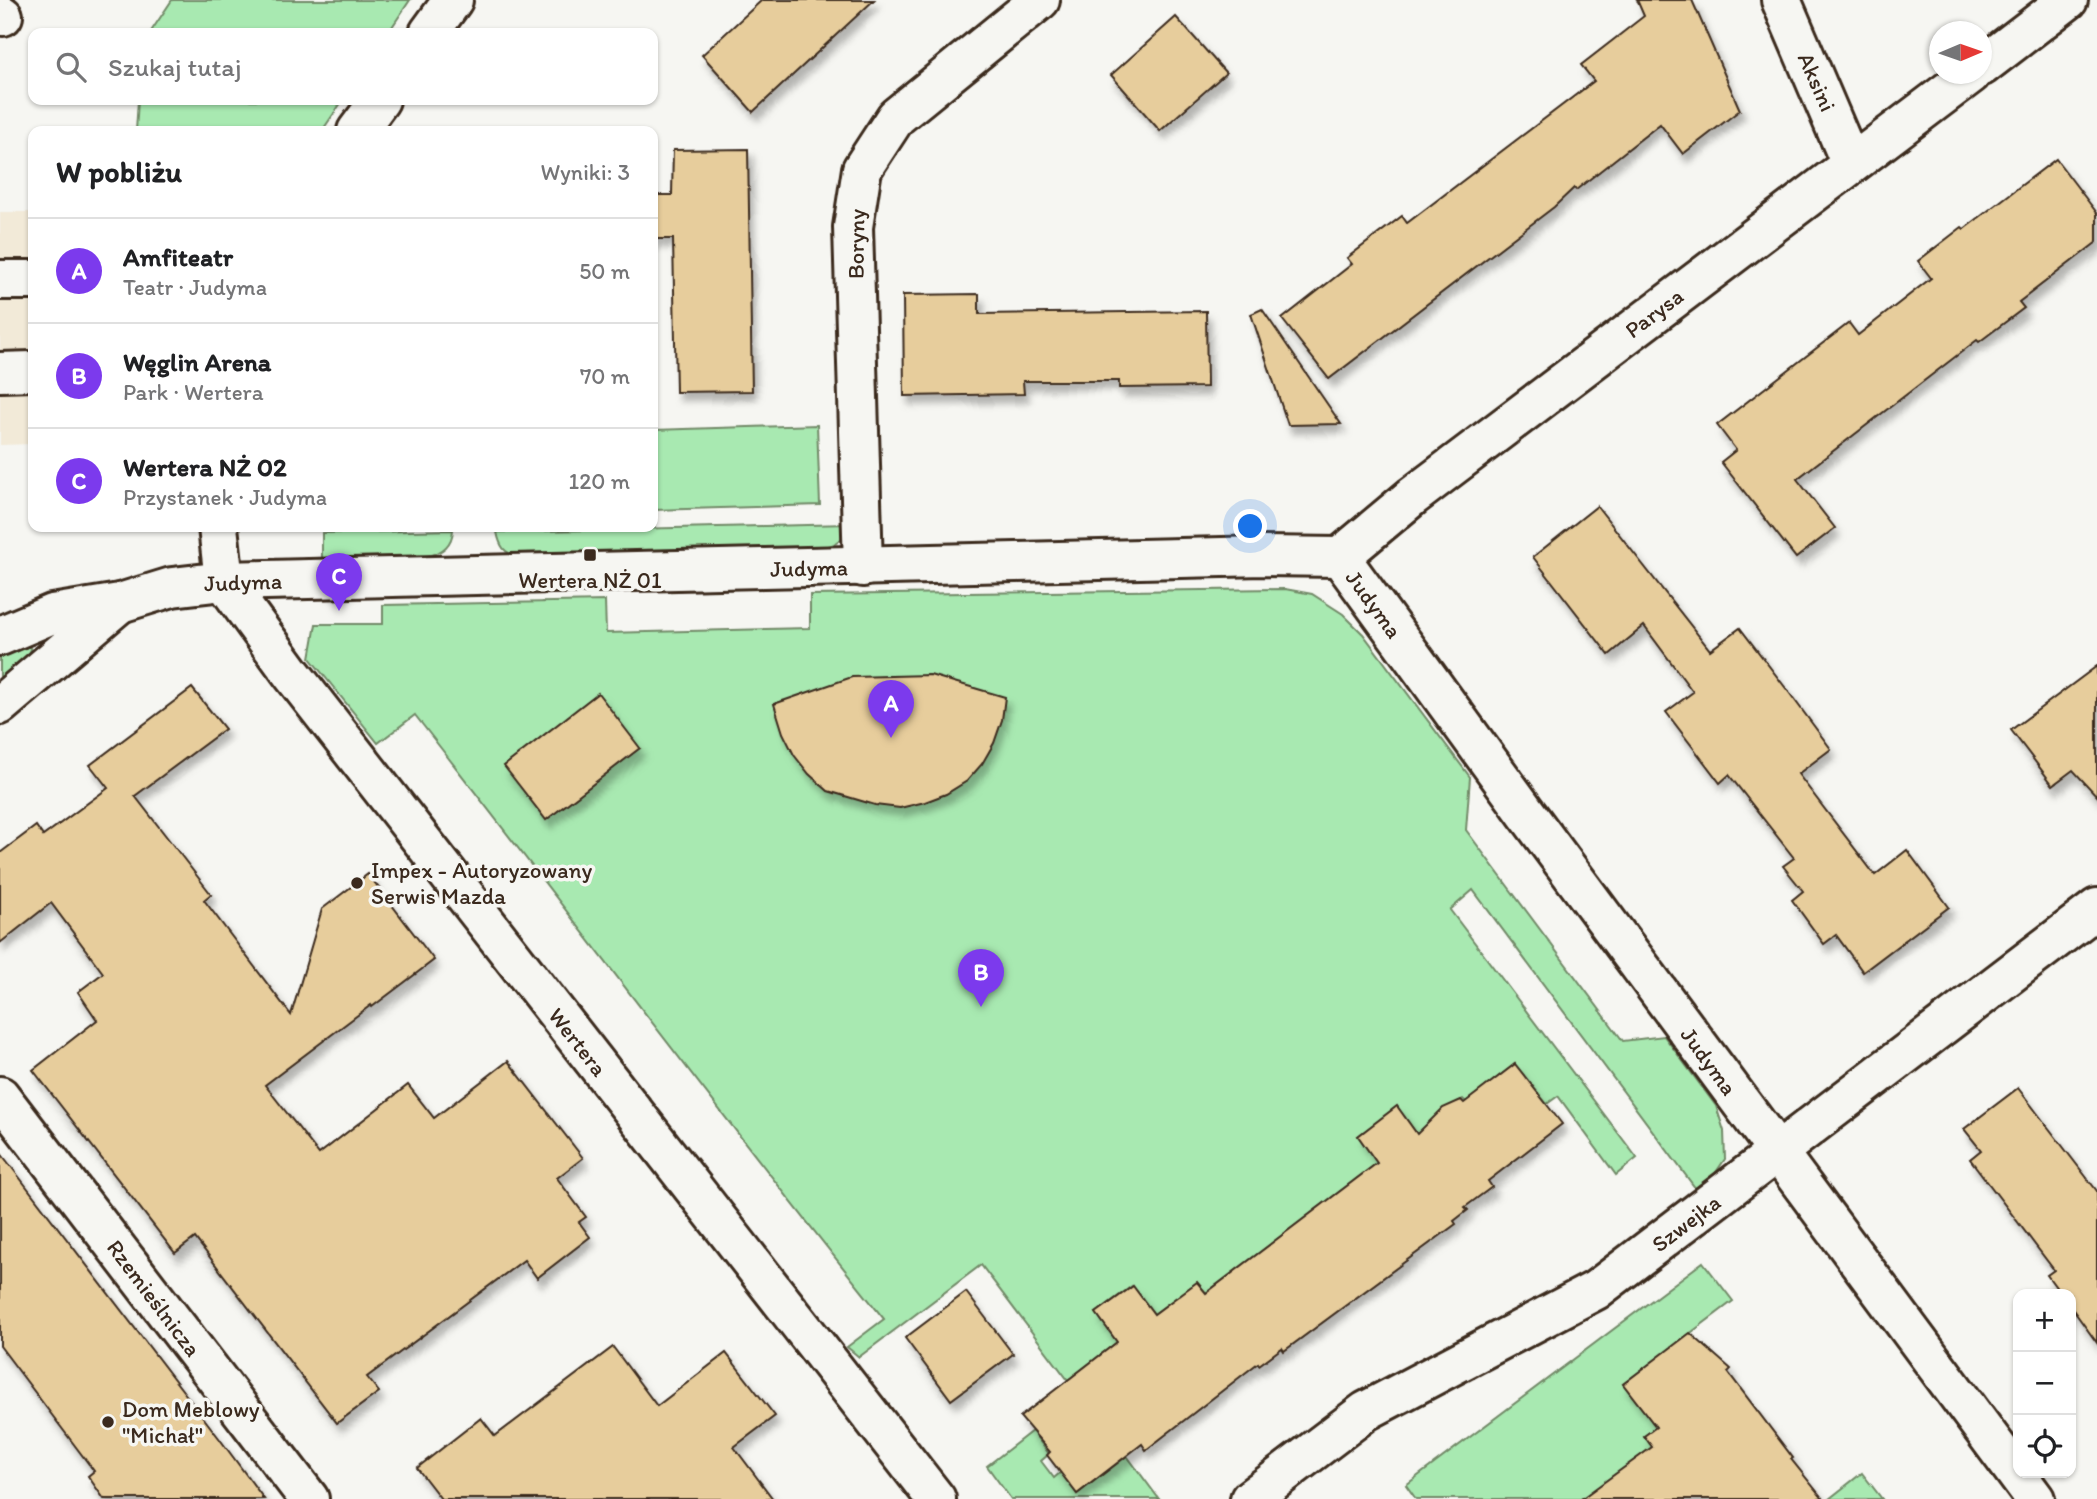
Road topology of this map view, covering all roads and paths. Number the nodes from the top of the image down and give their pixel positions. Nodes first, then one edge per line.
1 (453, 0) edge
2 (1040, 0) edge
3 (1781, 0) edge
4 (2068, 0) edge
5 (433, 28) edge
6 (1992, 58) edge
7 (1958, 84) edge
8 (376, 105) edge
9 (362, 126) edge
10 (1852, 164) junction
11 (0, 280) edge
12 (28, 280) edge
13 (28, 371) edge
14 (0, 372) edge
15 (219, 532) edge
16 (1340, 557) junction
17 (863, 567) junction
18 (224, 582) junction
19 (120, 603) junction
20 (0, 636) edge
21 (0, 705) edge
22 (2097, 908) edge
23 (0, 1096) edge
24 (1777, 1152) junction
25 (309, 1499) edge
26 (936, 1499) edge
27 (1250, 1499) edge
28 (2035, 1499) edge

1 - 5 street
2 - 17 street, Boryny
3 - 10 street, Aksini
4 - 6 street
7 - 10 street, Parysa
8 - 9 street
10 - 16 street, Parysa
11 - 12 street
13 - 14 street
15 - 18 street
16 - 17 street, Judyma
16 - 24 street, Judyma
17 - 18 street, Judyma
18 - 19 street, Judyma
18 - 26 street, Wertera
19 - 20 street, Judyma
19 - 21 street, Judyma
22 - 24 street, Szwejka
23 - 25 street, Rzemieślnicza
24 - 27 street, Szwejka
24 - 28 street, Judyma

